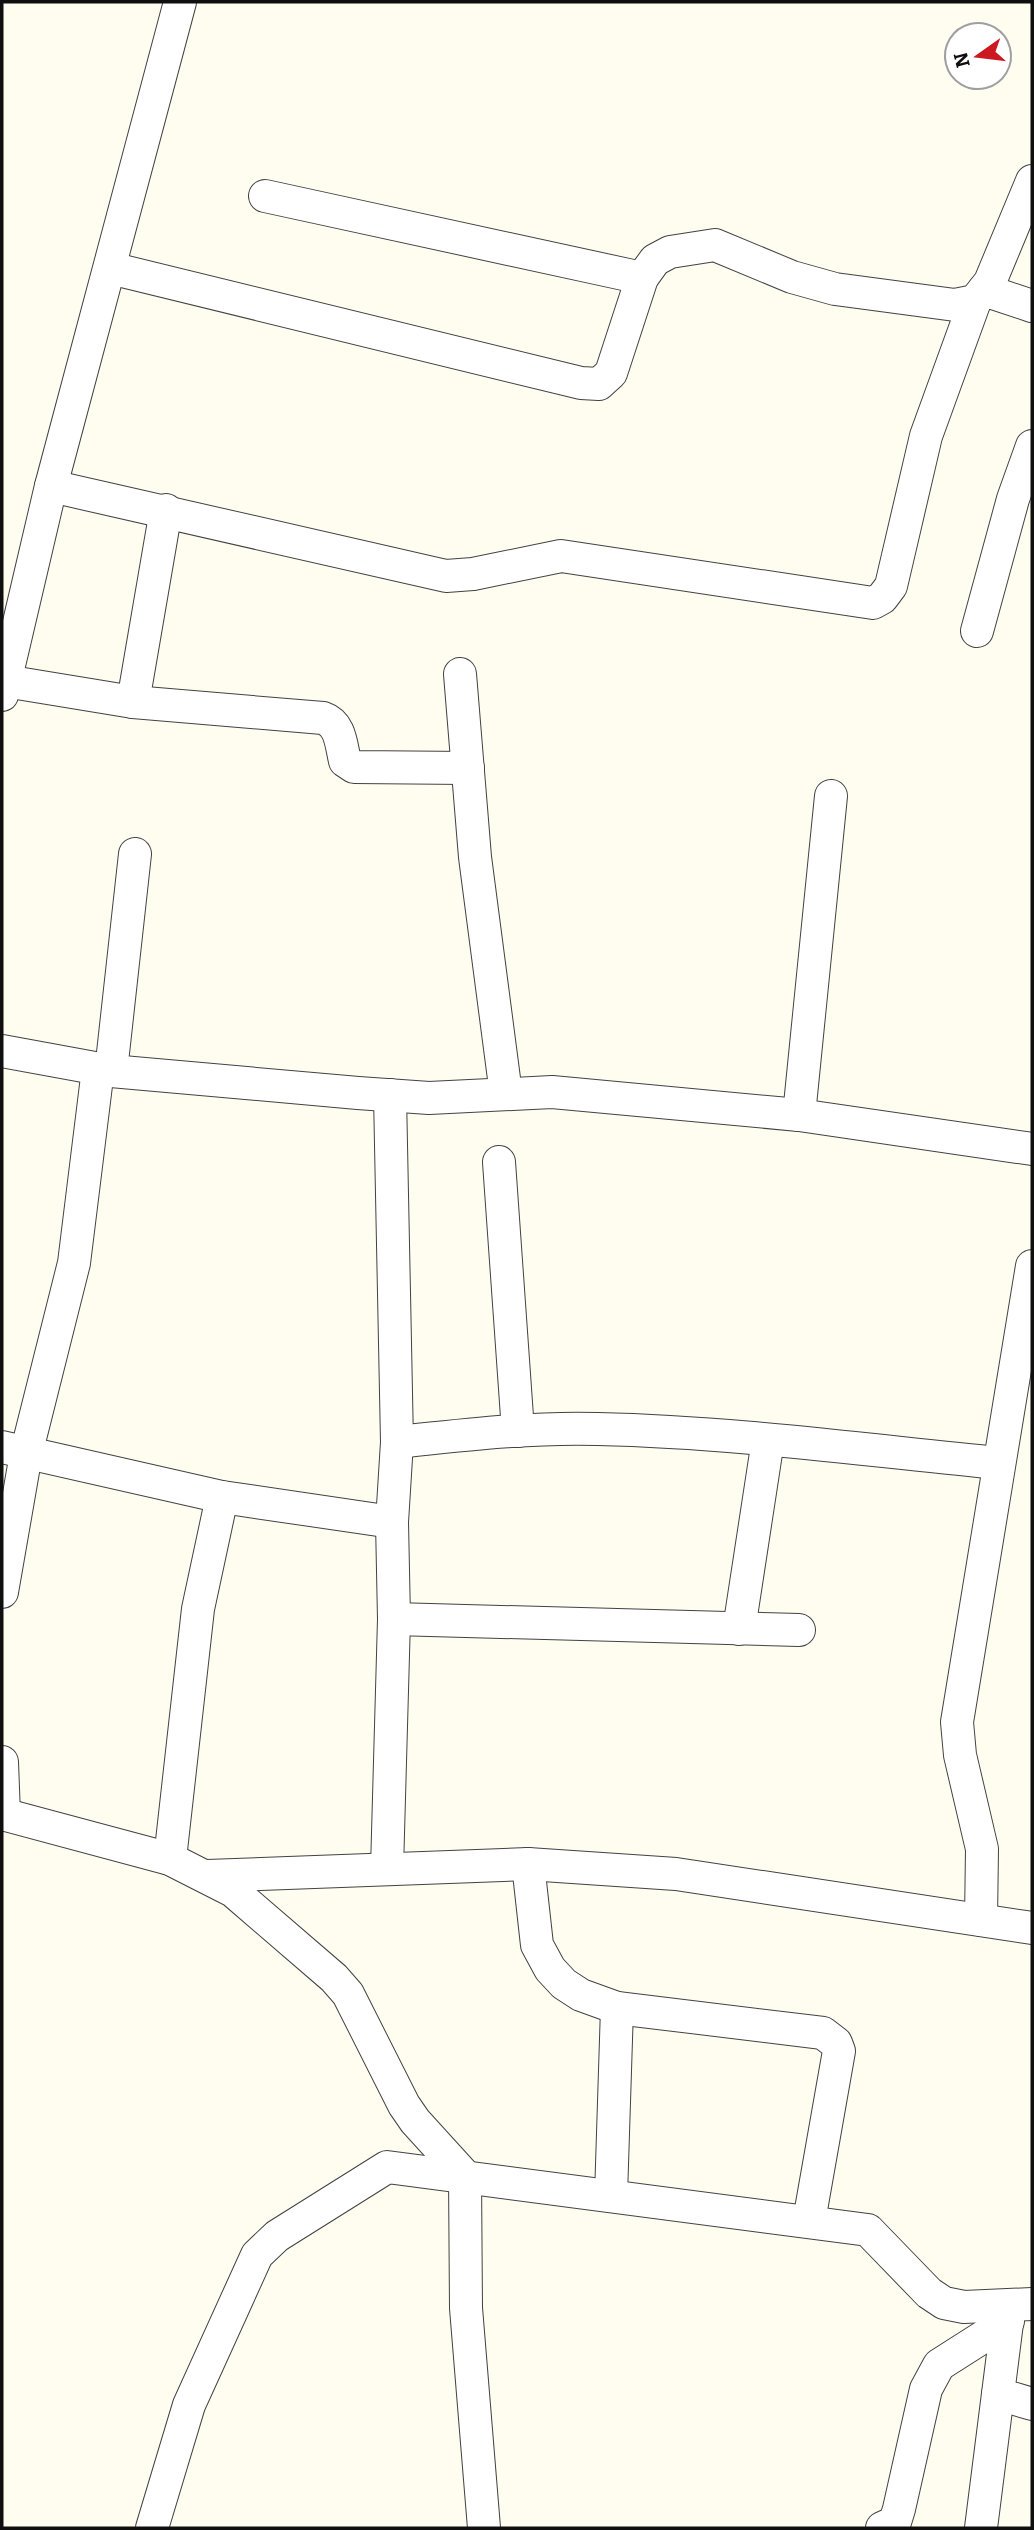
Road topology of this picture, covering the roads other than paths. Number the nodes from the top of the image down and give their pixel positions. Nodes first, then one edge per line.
1 (180, 2) edge
2 (1032, 181) edge
3 (265, 196) dead end
4 (110, 268) junction
5 (642, 278) junction
6 (979, 295) junction
7 (1032, 306) edge
8 (1032, 446) edge
9 (51, 486) junction
10 (166, 510) junction
11 (977, 631) dead end
12 (460, 674) dead end
13 (3, 688) edge
14 (133, 702) junction
15 (468, 768) junction
16 (831, 796) dead end
17 (135, 854) dead end
18 (2, 1051) edge
19 (105, 1070) junction
20 (506, 1094) junction
21 (390, 1095) junction
22 (799, 1115) junction
23 (1032, 1149) edge
24 (499, 1162) dead end
25 (1032, 1266) edge
26 (518, 1431) junction
27 (768, 1440) junction
28 (397, 1442) junction
29 (14, 1451) edge
30 (999, 1463) junction
31 (222, 1497) junction
32 (392, 1522) junction
33 (2, 1592) edge
34 (394, 1619) junction
35 (739, 1629) junction
36 (799, 1630) dead end
37 (2, 1762) edge
38 (3, 1814) edge
39 (170, 1859) junction
40 (528, 1864) junction
41 (387, 1869) junction
42 (207, 1876) junction
43 (981, 1920) junction
44 (1032, 1928) edge
45 (617, 2008) junction
46 (466, 2176) junction
47 (611, 2196) junction
48 (809, 2221) junction
49 (1017, 2310) edge
50 (998, 2394) junction
51 (1032, 2404) edge
52 (152, 2528) edge
53 (484, 2528) edge
54 (882, 2528) edge
55 (981, 2528) edge

1 - 4 street
2 - 6 street
3 - 5 street
4 - 5 street
4 - 9 street
5 - 6 street
6 - 7 street
6 - 10 street
8 - 11 street
9 - 10 street
9 - 13 street
10 - 14 street
12 - 15 street
13 - 14 street
14 - 15 street
15 - 20 street
16 - 22 street
17 - 19 street
18 - 19 street
19 - 21 street
19 - 29 street
20 - 21 street
20 - 22 street
21 - 28 street
22 - 23 street
24 - 26 street
25 - 30 street
26 - 27 street
26 - 28 street
27 - 30 street
27 - 35 street
28 - 32 street
29 - 31 street
29 - 33 street
30 - 43 street
31 - 32 street
31 - 39 street
32 - 34 street
34 - 35 street
34 - 41 street
35 - 36 street
37 - 38 street
38 - 39 street
39 - 42 street
40 - 41 street
40 - 43 street
40 - 45 street
41 - 42 street
42 - 46 street
43 - 44 street
45 - 47 street
45 - 48 street
46 - 47 street
46 - 52 street
46 - 53 street
47 - 48 street
48 - 49 street
49 - 50 street
49 - 54 street
50 - 51 street
50 - 55 street

